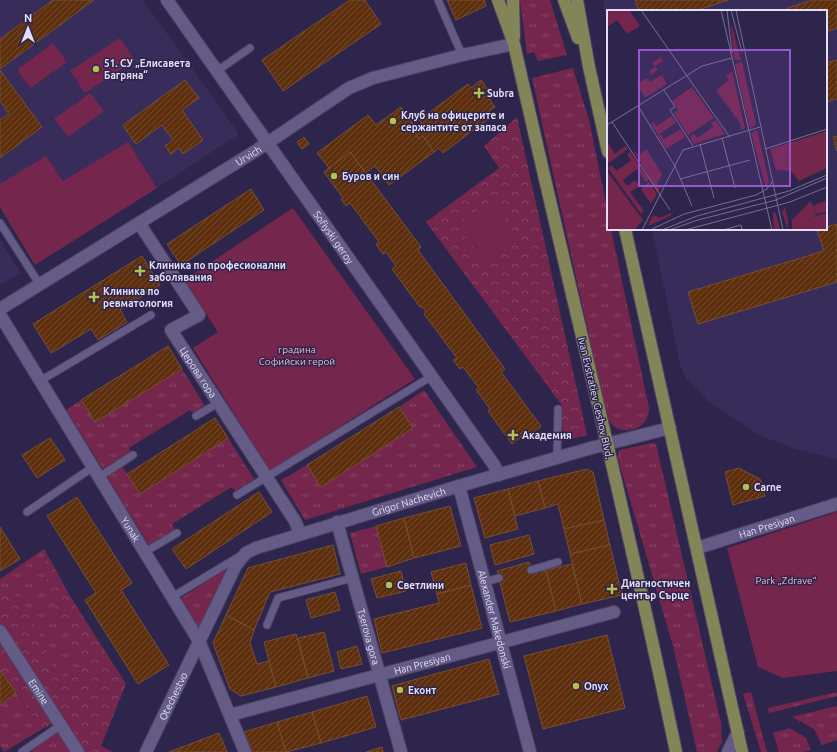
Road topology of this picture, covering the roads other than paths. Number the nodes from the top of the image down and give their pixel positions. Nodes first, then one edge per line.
1 (167, 0) edge
2 (438, 0) edge
3 (498, 0) edge
4 (513, 0) edge
5 (564, 0) edge
6 (577, 0) edge
7 (514, 44) junction
8 (250, 48) dead end
9 (462, 55) junction
10 (589, 67) junction
11 (218, 71) junction
12 (268, 143) junction
13 (607, 148) edge
14 (0, 223) edge
15 (139, 223) junction
16 (625, 230) edge
17 (40, 284) junction
18 (0, 309) edge
19 (0, 315) edge
20 (151, 315) dead end
21 (432, 376) junction
22 (40, 381) junction
23 (218, 403) junction
24 (558, 409) dead end
25 (196, 416) dead end
26 (670, 428) junction
27 (606, 444) junction
28 (134, 455) dead end
29 (557, 458) junction
30 (96, 472) junction
31 (499, 475) junction
32 (266, 478) junction
33 (459, 486) junction
34 (237, 495) dead end
35 (837, 504) edge
36 (27, 512) dead end
37 (337, 522) junction
38 (177, 533) dead end
39 (300, 533) junction
40 (697, 548) junction
41 (145, 552) junction
42 (246, 553) junction
43 (558, 562) dead end
44 (531, 570) dead end
45 (352, 578) junction
46 (499, 578) dead end
47 (484, 582) junction
48 (172, 596) junction
49 (614, 612) dead end
50 (267, 625) dead end
51 (0, 631) edge
52 (199, 641) junction
53 (500, 642) junction
54 (378, 674) junction
55 (230, 715) junction
56 (61, 725) junction
57 (738, 732) junction
58 (22, 752) edge
59 (78, 752) edge
60 (146, 752) edge
61 (245, 752) edge
62 (401, 752) edge
63 (530, 752) edge
64 (676, 752) edge
65 (728, 752) edge
66 (742, 752) edge

1 - 11 street, Sofiyski geroy
2 - 9 lane
3 - 7 main road, Ivan Evstratiev Geshov Blvd.
4 - 7 main road, Ivan Evstratiev Geshov Blvd.
5 - 10 main road
6 - 10 main road
7 - 9 street, Urvich
7 - 27 main road, Ivan Evstratiev Geshov Blvd.
8 - 11 lane
9 - 12 street, Urvich
10 - 13 main road
11 - 12 street, Sofiyski geroy
12 - 15 street, Urvich
12 - 21 street, Sofiyski geroy
14 - 17 lane
15 - 17 street, Urvich
15 - 23 street, Церова гора
16 - 26 main road
17 - 18 street, Urvich
19 - 22 street, Yunak
20 - 22 lane
21 - 31 street, Sofiyski geroy
21 - 32 lane
22 - 30 street, Yunak
23 - 25 lane
23 - 32 street, Церова гора
24 - 29 lane
26 - 27 street, Grigor Nachevich
26 - 40 main road
27 - 29 street, Grigor Nachevich
27 - 64 main road, Ivan Evstratiev Geshov Blvd.
28 - 30 lane
29 - 31 street, Grigor Nachevich
30 - 36 lane
30 - 41 street, Yunak
31 - 33 street, Grigor Nachevich
32 - 34 lane
32 - 39 street, Церова гора
33 - 37 street, Grigor Nachevich
33 - 47 street, Alexander Makedonski
35 - 40 street, Han Presiyan
37 - 39 street, Grigor Nachevich
37 - 45 street, Tserova gora
38 - 41 lane
39 - 42 street, Grigor Nachevich
40 - 57 main road
41 - 48 street, Yunak
42 - 48 lane
42 - 52 street
43 - 44 lane
45 - 50 lane
45 - 54 street, Tserova gora
46 - 47 lane
47 - 53 street, Alexander Makedonski
48 - 52 street, Yunak
49 - 53 street, Han Presiyan
51 - 56 street, Emine
52 - 55 street, Yunak
52 - 60 street, Otechestvo
53 - 54 street, Han Presiyan
53 - 63 street, Alexander Makedonski
54 - 55 street, Han Presiyan
54 - 62 street, Tserova gora
55 - 61 street, Yunak
56 - 58 lane
56 - 59 street, Emine
57 - 65 street
57 - 66 main road

